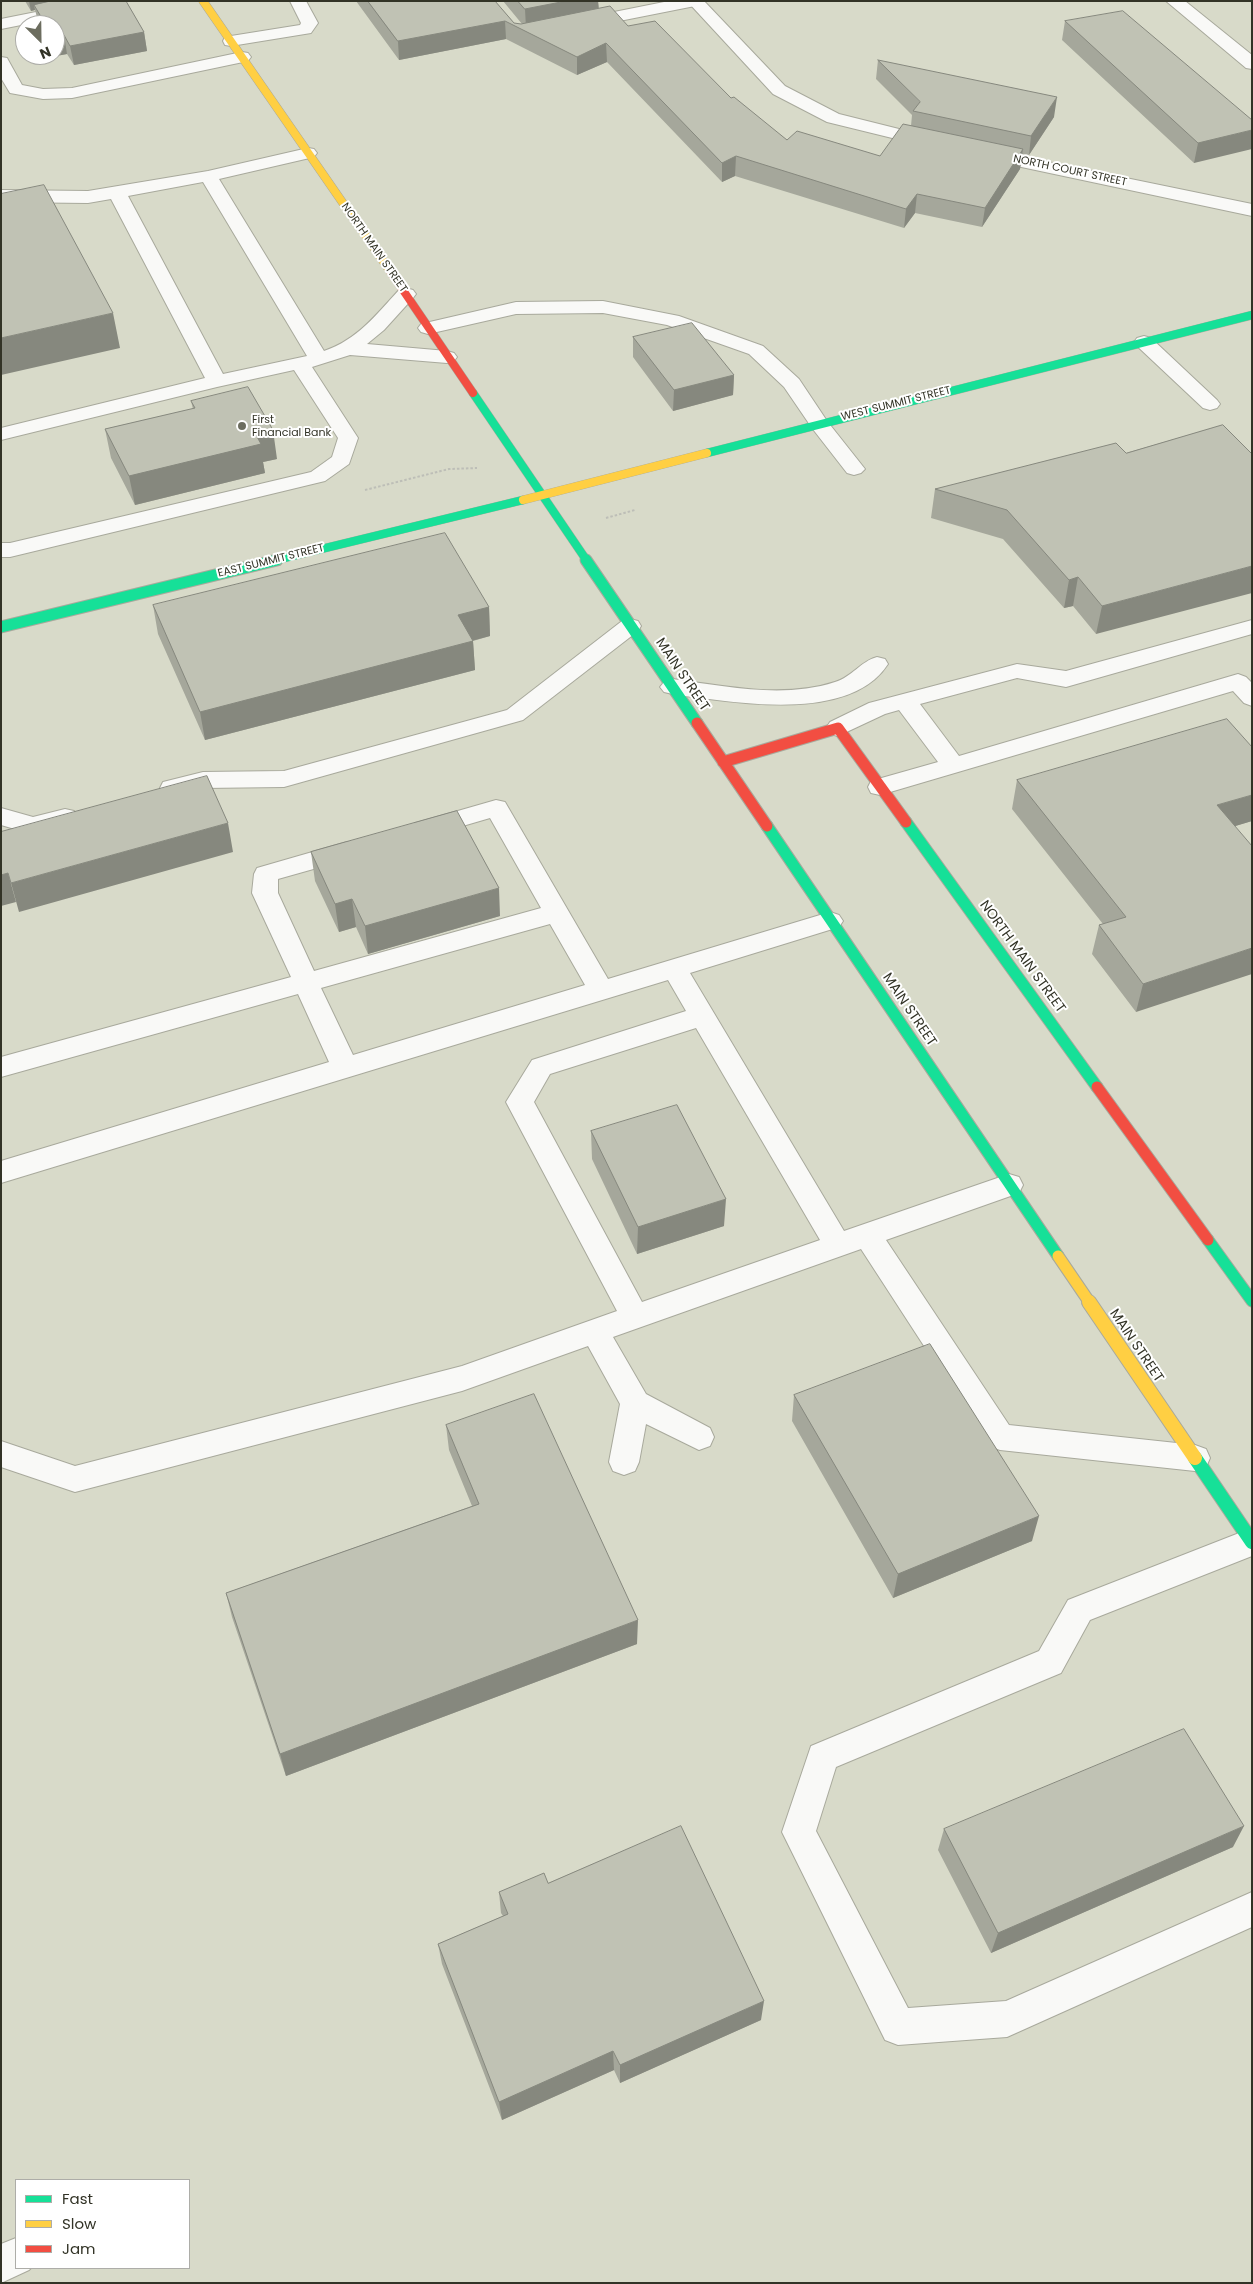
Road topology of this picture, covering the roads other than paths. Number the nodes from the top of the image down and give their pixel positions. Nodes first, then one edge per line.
1 (117, 1) edge
2 (204, 1) edge
3 (298, 1) edge
4 (695, 1) edge
5 (1174, 1) edge
6 (1, 24) edge
7 (569, 26) edge
8 (231, 41) junction
9 (242, 58) junction
10 (1, 62) edge
11 (1252, 64) edge
12 (949, 146) edge
13 (968, 150) edge
14 (308, 153) junction
15 (208, 176) junction
16 (117, 193) junction
17 (1, 196) edge
18 (1252, 210) edge
19 (406, 294) junction
20 (1252, 315) edge
21 (428, 328) junction
22 (1144, 342) junction
23 (348, 349) junction
24 (447, 357) junction
25 (309, 361) junction
26 (217, 381) junction
27 (1210, 404) dead end
28 (819, 424) junction
29 (1, 434) edge
30 (854, 470) dead end
31 (542, 496) junction
32 (1, 550) edge
33 (630, 626) junction
34 (1, 627) edge
35 (1252, 627) edge
36 (877, 664) dead end
37 (672, 687) junction
38 (1252, 698) edge
39 (906, 701) junction
40 (838, 728) junction
41 (723, 762) junction
42 (953, 764) junction
43 (880, 787) junction
44 (156, 792) edge
45 (89, 810) edge
46 (1, 816) edge
47 (400, 836) edge
48 (372, 844) edge
49 (556, 913) junction
50 (830, 920) junction
51 (674, 968) junction
52 (307, 982) junction
53 (601, 990) junction
54 (702, 1016) junction
55 (1, 1067) edge
56 (345, 1067) junction
57 (1, 1172) edge
58 (1009, 1185) junction
59 (868, 1235) junction
60 (838, 1246) junction
61 (1252, 1301) edge
62 (635, 1317) junction
63 (595, 1331) junction
64 (635, 1403) junction
65 (699, 1437) dead end
66 (1, 1454) edge
67 (1195, 1458) junction
68 (624, 1462) dead end
69 (1252, 1542) edge
70 (1252, 1909) edge
71 (15, 2257) edge
72 (1, 2264) edge

1 - 6 street
2 - 8 main road, NORTH MAIN STREET
3 - 8 street
4 - 7 street
4 - 12 street
5 - 11 street
8 - 9 main road, NORTH MAIN STREET
9 - 10 street
9 - 14 main road, NORTH MAIN STREET
13 - 18 street, NORTH COURT STREET
14 - 15 street
14 - 19 main road, NORTH MAIN STREET
15 - 16 street
15 - 25 street
16 - 17 street
16 - 26 street
19 - 21 main road, NORTH MAIN STREET
19 - 23 street
20 - 22 main road, WEST SUMMIT STREET
21 - 24 main road, NORTH MAIN STREET
21 - 28 street
22 - 27 street
22 - 28 main road, WEST SUMMIT STREET
23 - 24 street
23 - 25 street
24 - 31 main road, NORTH MAIN STREET
25 - 26 street
25 - 32 street
26 - 29 street
28 - 30 street
28 - 31 main road, WEST SUMMIT STREET
31 - 33 main road, MAIN STREET
31 - 34 main road, EAST SUMMIT STREET
33 - 37 main road, MAIN STREET
33 - 44 street
35 - 39 street
36 - 37 street
37 - 41 main road, MAIN STREET
38 - 42 street
39 - 40 street
39 - 42 street
40 - 41 main road
40 - 43 main road, NORTH MAIN STREET
41 - 50 main road, MAIN STREET
42 - 43 street
43 - 61 main road, NORTH MAIN STREET
45 - 46 street
47 - 49 street
48 - 52 street
49 - 52 street
49 - 53 street
50 - 51 street
50 - 58 main road, MAIN STREET
51 - 53 street
51 - 54 street
52 - 55 street
52 - 56 street
53 - 56 street
54 - 60 street
54 - 62 street
56 - 57 street
58 - 59 street
58 - 67 main road, MAIN STREET
59 - 60 street
59 - 67 street
60 - 62 street
62 - 63 street
63 - 64 street
63 - 66 street
64 - 65 street
64 - 68 street
67 - 69 main road, MAIN STREET
69 - 70 street
71 - 72 street

